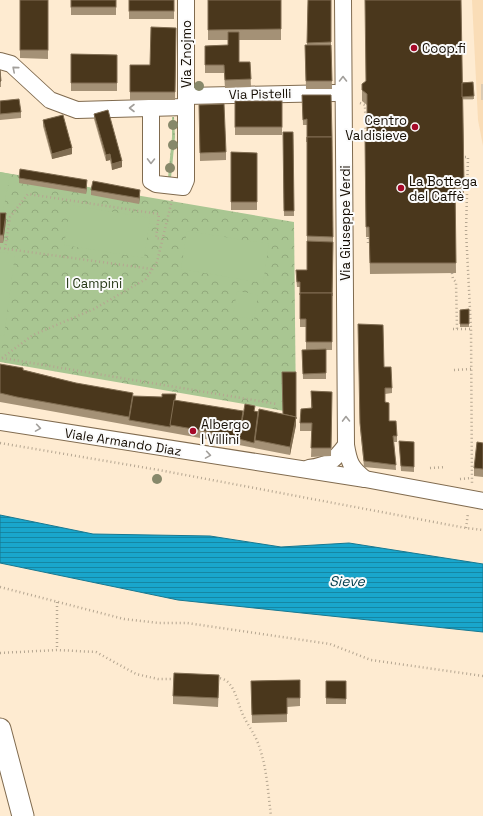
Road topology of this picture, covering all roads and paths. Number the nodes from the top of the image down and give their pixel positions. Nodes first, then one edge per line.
1 (186, 0) edge
2 (343, 0) edge
3 (0, 61) edge
4 (335, 93) dead end
5 (185, 102) junction
6 (360, 103) dead end
7 (151, 108) junction
8 (366, 149) edge
9 (458, 150) edge
10 (172, 198) dead end
11 (368, 231) edge
12 (162, 239) junction
13 (368, 246) edge
14 (0, 248) edge
15 (5, 249) junction
16 (152, 269) junction
17 (452, 273) edge
18 (471, 329) junction
19 (1, 358) edge
20 (471, 369) junction
21 (454, 370) dead end
22 (277, 404) dead end
23 (0, 422) edge
24 (0, 443) edge
25 (346, 445) junction
26 (445, 467) dead end
27 (430, 468) dead end
28 (301, 469) junction
29 (471, 478) junction
30 (365, 479) junction
31 (460, 479) dead end
32 (472, 486) dead end
33 (483, 501) edge
34 (468, 513) dead end
35 (466, 528) junction
36 (483, 530) edge
37 (0, 588) edge
38 (57, 602) junction
39 (57, 650) junction
40 (0, 653) edge
41 (483, 676) edge
42 (212, 678) edge
43 (181, 679) edge
44 (0, 730) edge
45 (23, 816) edge
46 (271, 816) edge

1 - 5 street, Via Znojmo
25 -> 2 street, Via Giuseppe Verdi
7 -> 3 street, Via Pistelli
4 - 5 street, Via Pistelli
5 - 7 street, Via Pistelli
7 -> 5 street, Via Znojmo
6 - 8 path
9 - 18 path
10 - 12 path
11 - 13 path
12 - 15 path
12 - 16 path
14 - 15 path
15 - 16 path
16 - 19 path
17 - 18 path
18 - 20 path
19 - 22 path
20 - 21 path
20 - 29 path
23 -> 28 street, Viale Armando Diaz
24 - 35 path
25 - 28 street
25 - 30 street, Via Giuseppe Verdi
26 - 27 path
28 - 30 street, Viale Armando Diaz
29 - 31 path
29 - 32 path
30 - 33 street, Viale Armando Diaz
34 - 35 path
35 - 36 path
37 - 38 path
38 - 39 path
38 - 41 path
39 - 40 path
39 - 43 path
42 - 46 path
44 - 45 main road

